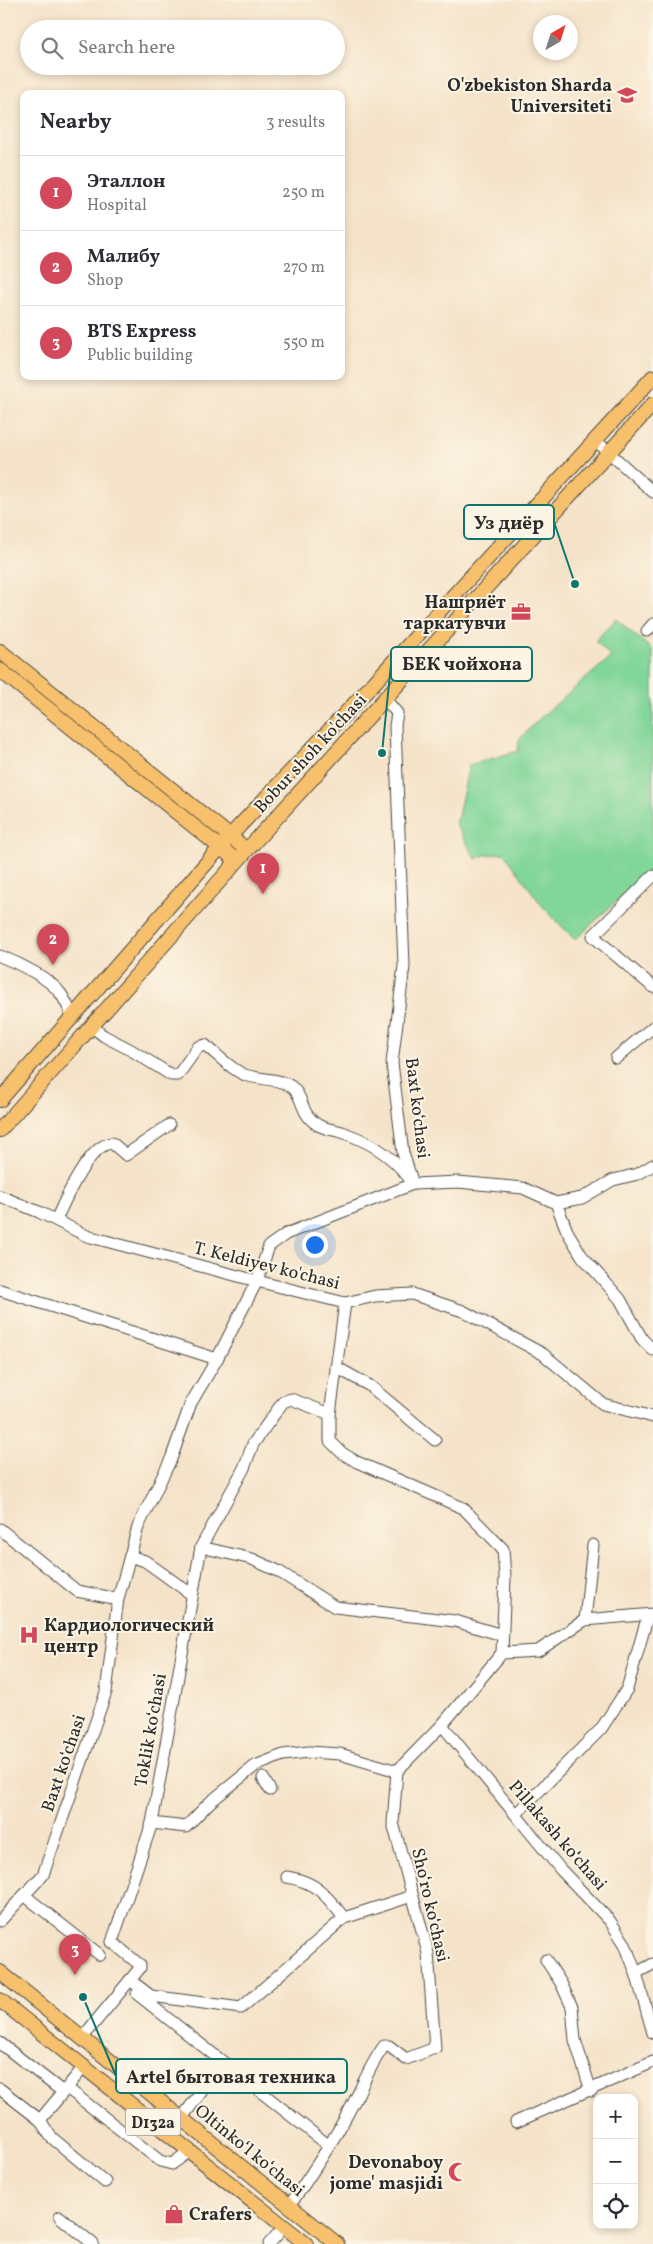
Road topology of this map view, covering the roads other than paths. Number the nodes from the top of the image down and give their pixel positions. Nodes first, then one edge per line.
1 (653, 377) edge
2 (653, 404) edge
3 (595, 440) junction
4 (608, 452) junction
5 (653, 492) edge
6 (0, 650) edge
7 (0, 670) edge
8 (385, 699) junction
9 (230, 836) junction
10 (220, 848) junction
11 (247, 850) junction
12 (237, 861) junction
13 (653, 876) edge
14 (0, 956) edge
15 (653, 987) edge
16 (72, 1016) junction
17 (91, 1026) junction
18 (653, 1027) edge
19 (616, 1058) dead end
20 (0, 1100) edge
21 (169, 1125) dead end
22 (0, 1130) edge
23 (653, 1165) edge
24 (413, 1184) junction
25 (0, 1196) edge
26 (556, 1203) junction
27 (56, 1220) junction
28 (257, 1281) junction
29 (0, 1290) edge
30 (345, 1303) junction
31 (653, 1350) edge
32 (216, 1359) junction
33 (336, 1366) junction
34 (330, 1414) junction
35 (653, 1417) edge
36 (435, 1440) dead end
37 (0, 1529) edge
38 (593, 1544) dead end
39 (201, 1547) junction
40 (130, 1556) junction
41 (191, 1594) junction
42 (118, 1599) junction
43 (650, 1614) edge
44 (586, 1620) junction
45 (502, 1635) junction
46 (502, 1653) junction
47 (442, 1725) junction
48 (397, 1771) junction
49 (258, 1772) junction
50 (270, 1790) dead end
51 (516, 1814) junction
52 (152, 1823) junction
53 (287, 1877) dead end
54 (24, 1896) junction
55 (412, 1896) junction
56 (344, 1918) junction
57 (0, 1921) edge
58 (100, 1955) dead end
59 (546, 1960) dead end
60 (653, 1964) edge
61 (0, 1972) edge
62 (636, 1973) junction
63 (128, 1982) junction
64 (0, 2000) edge
65 (653, 2033) edge
66 (82, 2038) junction
67 (0, 2043) edge
68 (223, 2062) junction
69 (653, 2062) edge
70 (84, 2067) junction
71 (0, 2089) edge
72 (65, 2090) junction
73 (591, 2090) junction
74 (181, 2119) junction
75 (40, 2120) junction
76 (516, 2122) dead end
77 (328, 2145) junction
78 (190, 2151) junction
79 (105, 2182) dead end
80 (289, 2206) junction
81 (60, 2217) dead end
82 (284, 2227) junction
83 (93, 2244) edge
84 (269, 2244) edge
85 (306, 2244) edge
86 (337, 2244) edge

1 - 3 main road, Bobur shoh ko'chasi
2 - 4 main road, Bobur shoh ko'chasi
3 - 4 street
3 - 9 main road, Bobur shoh ko'chasi
4 - 5 street
4 - 8 main road, Bobur shoh ko'chasi
6 - 9 main road
7 - 10 main road
8 - 11 main road, Bobur shoh ko'chasi
8 - 24 street, Baxt koʻchasi
9 - 10 main road, Bobur shoh ko'chasi
9 - 11 main road
10 - 12 main road
10 - 16 main road, Bobur shoh ko'chasi
11 - 12 main road, Bobur shoh ko'chasi
12 - 17 main road, Bobur shoh ko'chasi
13 - 15 street
14 - 16 street
16 - 20 main road, Bobur shoh ko'chasi
17 - 22 main road, Bobur shoh ko'chasi
17 - 24 street
18 - 19 street
21 - 27 street
23 - 26 street
24 - 26 street
24 - 28 street, Baxt koʻchasi
25 - 27 street, T. Keldiyev ko'chasi
26 - 31 street
27 - 28 street, T. Keldiyev ko'chasi
28 - 30 street, T. Keldiyev ko'chasi
28 - 32 street, Baxt koʻchasi
29 - 32 street
30 - 33 street
30 - 35 street, T. Keldiyev ko'chasi
32 - 40 street, Baxt koʻchasi
33 - 34 street
33 - 36 street
34 - 39 street, Toklik koʻchasi
34 - 45 street
37 - 42 street
38 - 44 street
39 - 41 street, Toklik koʻchasi
39 - 45 street
40 - 41 street
40 - 42 street, Baxt koʻchasi
41 - 52 street, Toklik koʻchasi
42 - 54 street, Baxt koʻchasi
43 - 44 street
43 - 51 street
44 - 46 street
45 - 46 street
46 - 47 street
47 - 48 street
47 - 51 street, Pillakash koʻchasi
48 - 49 street
48 - 55 street, Shoʻro koʻchasi
49 - 50 street
49 - 52 street
51 - 62 street, Pillakash koʻchasi
52 - 63 street, Toklik koʻchasi
53 - 56 street
54 - 57 street, Baxt koʻchasi
54 - 58 street
55 - 56 street
55 - 77 street, Shoʻro koʻchasi
56 - 63 street
59 - 73 street
60 - 62 street
61 - 66 main road, Oltinkoʻl koʻchasi / D132a
62 - 65 street, Pillakash koʻchasi
63 - 66 street, Toklik koʻchasi
63 - 68 street
64 - 70 main road, D132a
66 - 74 main road, Oltinkoʻl koʻchasi / D132a
67 - 72 street
68 - 74 street
68 - 77 street
69 - 73 street
70 - 72 street
70 - 78 main road, D132a
71 - 75 street
72 - 75 street
72 - 78 street
73 - 76 street
74 - 80 main road, Oltinkoʻl koʻchasi / D132a
75 - 79 street
77 - 80 street, Shoʻro koʻchasi
78 - 82 main road, D132a
80 - 86 main road, Oltinkoʻl koʻchasi / D132a
81 - 83 street
82 - 84 street
82 - 85 main road, D132a

